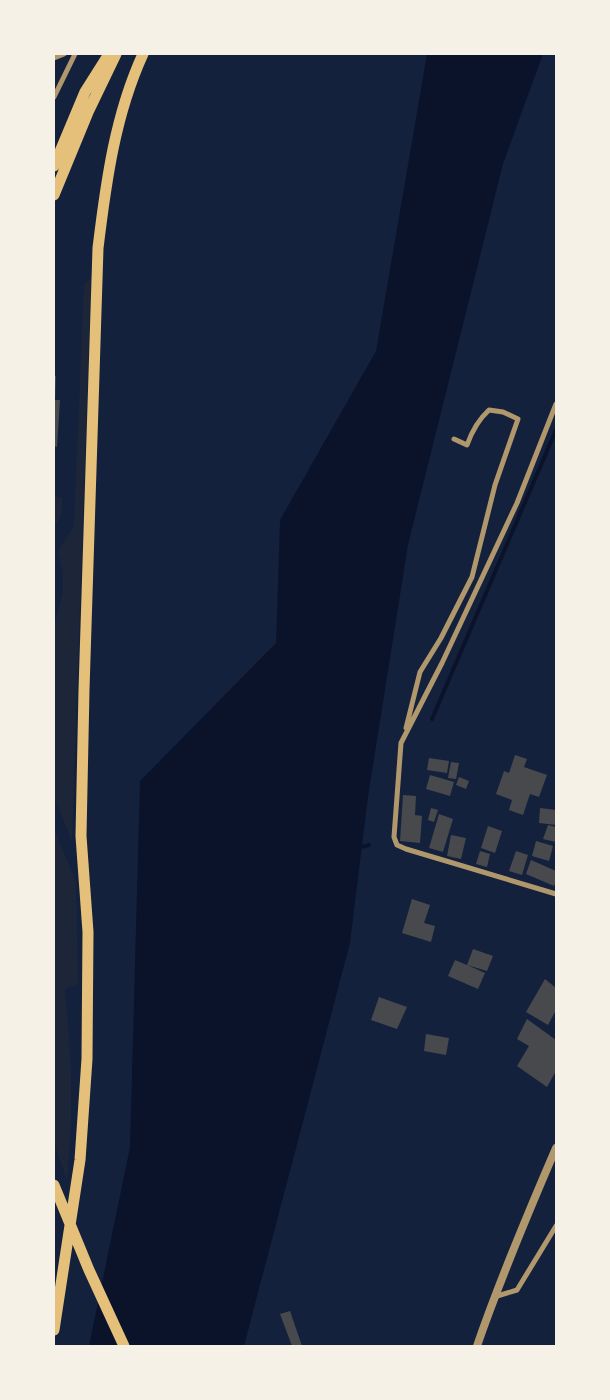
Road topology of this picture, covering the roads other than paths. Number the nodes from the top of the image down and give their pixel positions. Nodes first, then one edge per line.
1 (64, 54) edge
2 (75, 54) edge
3 (109, 54) edge
4 (116, 54) edge
5 (142, 54) edge
6 (54, 58) edge
7 (54, 97) edge
8 (54, 166) edge
9 (54, 195) edge
10 (556, 404) edge
11 (454, 439) dead end
12 (404, 738) junction
13 (556, 894) edge
14 (556, 1148) edge
15 (54, 1185) edge
16 (556, 1226) edge
17 (494, 1297) junction
18 (54, 1330) edge
19 (124, 1346) edge
20 (477, 1346) edge

1 - 6 street
2 - 7 street
3 - 8 highway
4 - 9 highway
5 - 18 highway
10 - 12 street
11 - 12 street
12 - 13 street
14 - 17 street
15 - 19 highway
16 - 17 street
17 - 20 street

